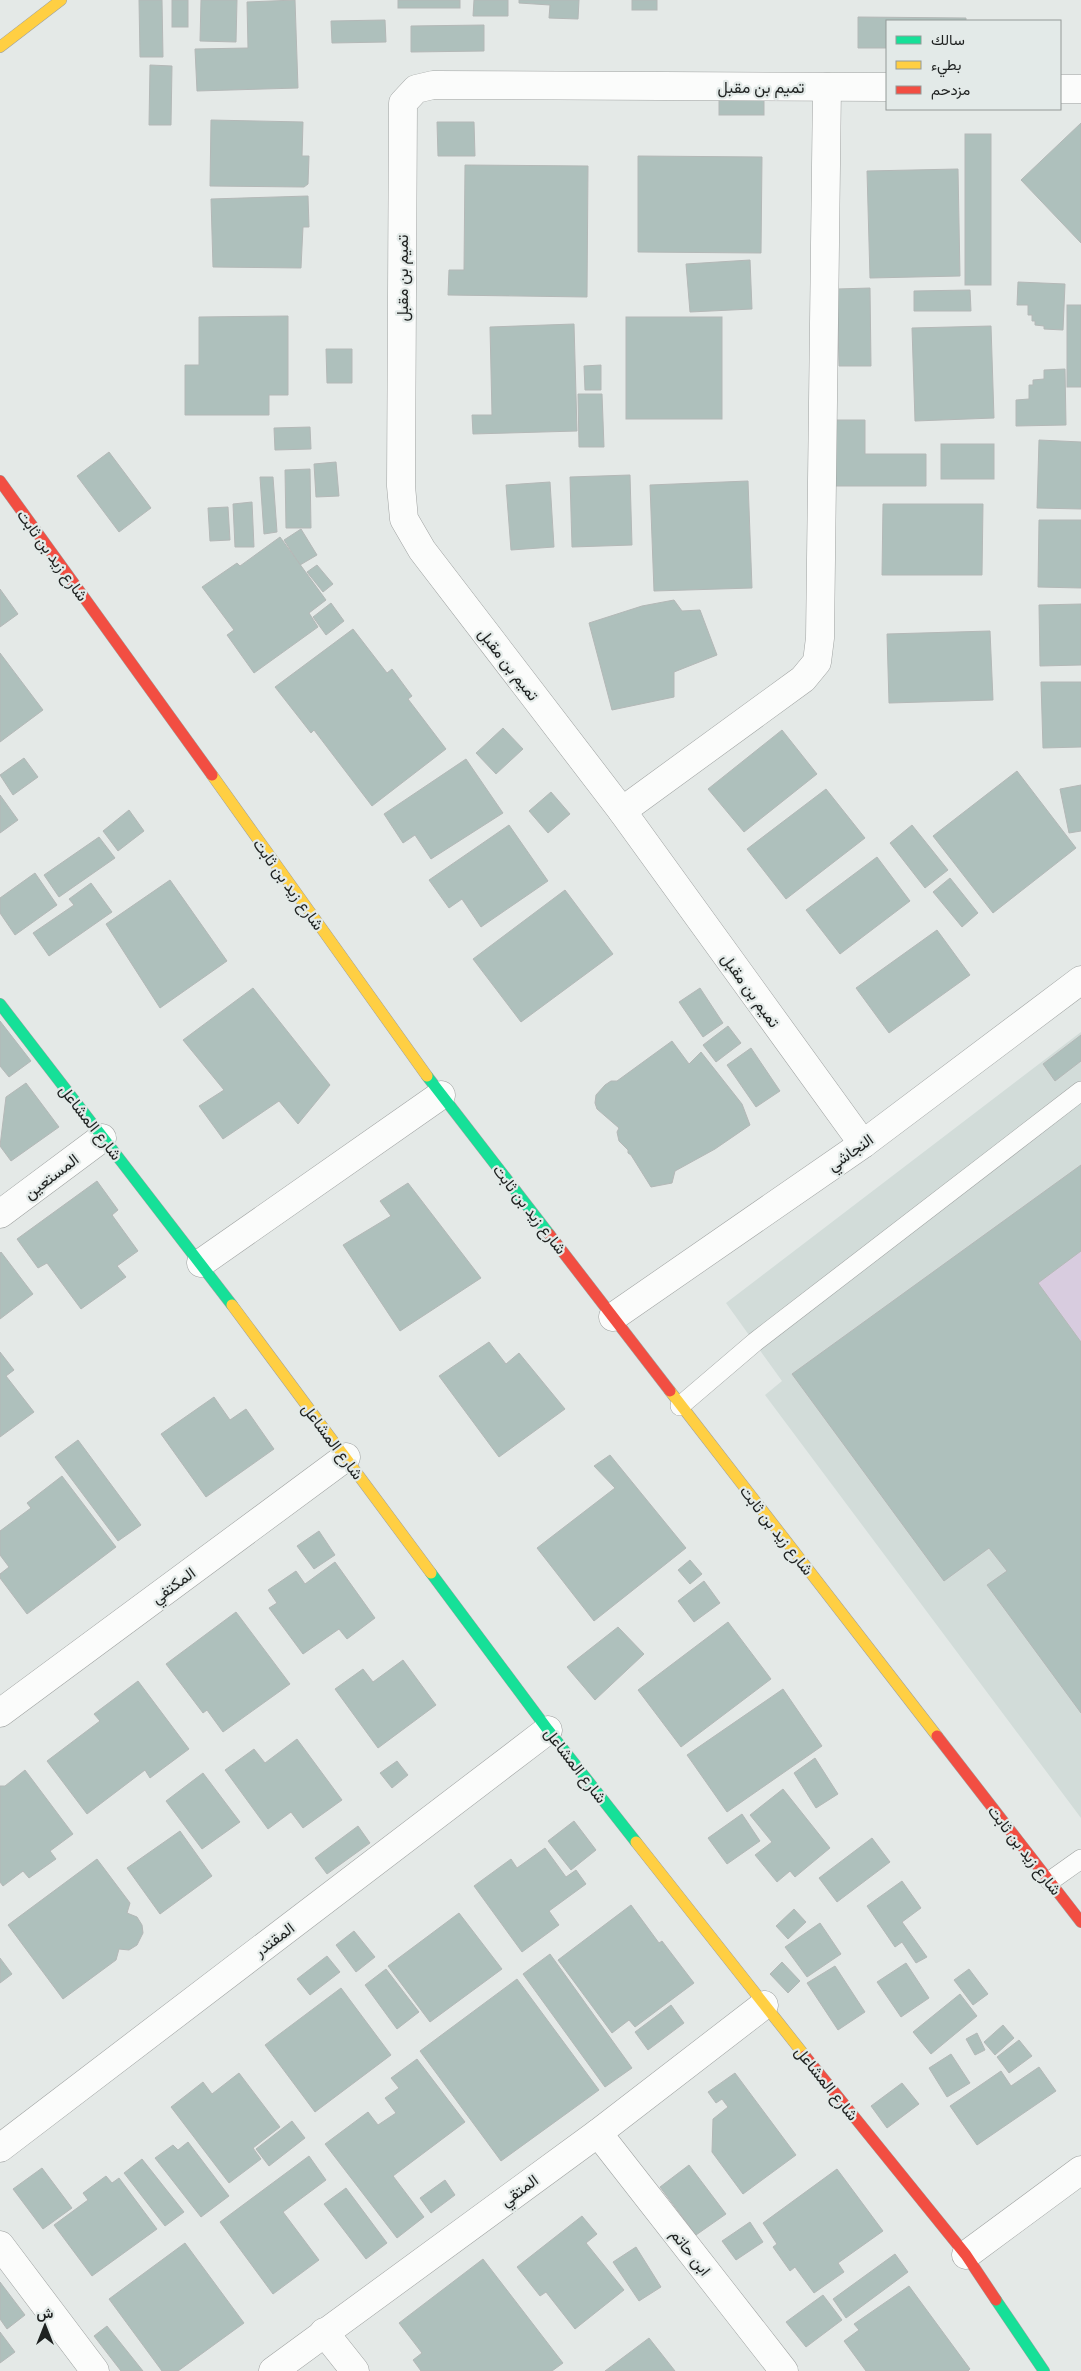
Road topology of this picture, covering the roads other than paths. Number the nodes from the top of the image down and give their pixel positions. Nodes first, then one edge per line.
1 (61, 0) edge
2 (0, 46) edge
3 (827, 87) junction
4 (886, 88) edge
5 (1061, 89) edge
6 (1081, 89) edge
7 (0, 481) edge
8 (622, 811) junction
9 (1081, 980) edge
10 (0, 1004) edge
11 (1081, 1091) edge
12 (441, 1095) junction
13 (102, 1138) junction
14 (863, 1144) junction
15 (0, 1214) edge
16 (201, 1263) junction
17 (613, 1317) junction
18 (680, 1406) junction
19 (346, 1457) junction
20 (0, 1713) edge
21 (548, 1730) junction
22 (1081, 1859) edge
23 (1050, 1882) junction
24 (1081, 1922) edge
25 (764, 2005) junction
26 (598, 2132) junction
27 (0, 2148) edge
28 (1081, 2170) edge
29 (0, 2245) edge
30 (966, 2255) junction
31 (324, 2332) junction
32 (95, 2371) edge
33 (273, 2371) edge
34 (354, 2371) edge
35 (784, 2371) edge
36 (1044, 2371) edge

1 - 2 street
3 - 4 street, تميم بن مقبل
3 - 8 street, تميم بن مقبل
3 - 8 street, تميم بن مقبل
5 - 6 street
7 - 12 street, شارع زيد بن ثابت
8 - 14 street, تميم بن مقبل
9 - 14 street, النجاشي
10 - 13 street, شارع المشاعل
11 - 18 lane
12 - 16 street
12 - 17 street, شارع زيد بن ثابت
13 - 15 street, المستعين
13 - 16 street, شارع المشاعل
14 - 17 street, النجاشي
16 - 19 street, شارع المشاعل
17 - 18 street, شارع زيد بن ثابت
18 - 23 street, شارع زيد بن ثابت
19 - 20 street, المكتفي
19 - 21 street, شارع المشاعل
21 - 25 street, شارع المشاعل
21 - 27 street, المقتدر
22 - 23 lane
23 - 24 street, شارع زيد بن ثابت
25 - 26 street, المتقي
25 - 30 street, شارع المشاعل
26 - 31 street, المتقي
26 - 35 street, ابن حاتم
28 - 30 street
29 - 32 street
30 - 36 street, شارع المشاعل
31 - 33 street, المتقي
31 - 34 street

